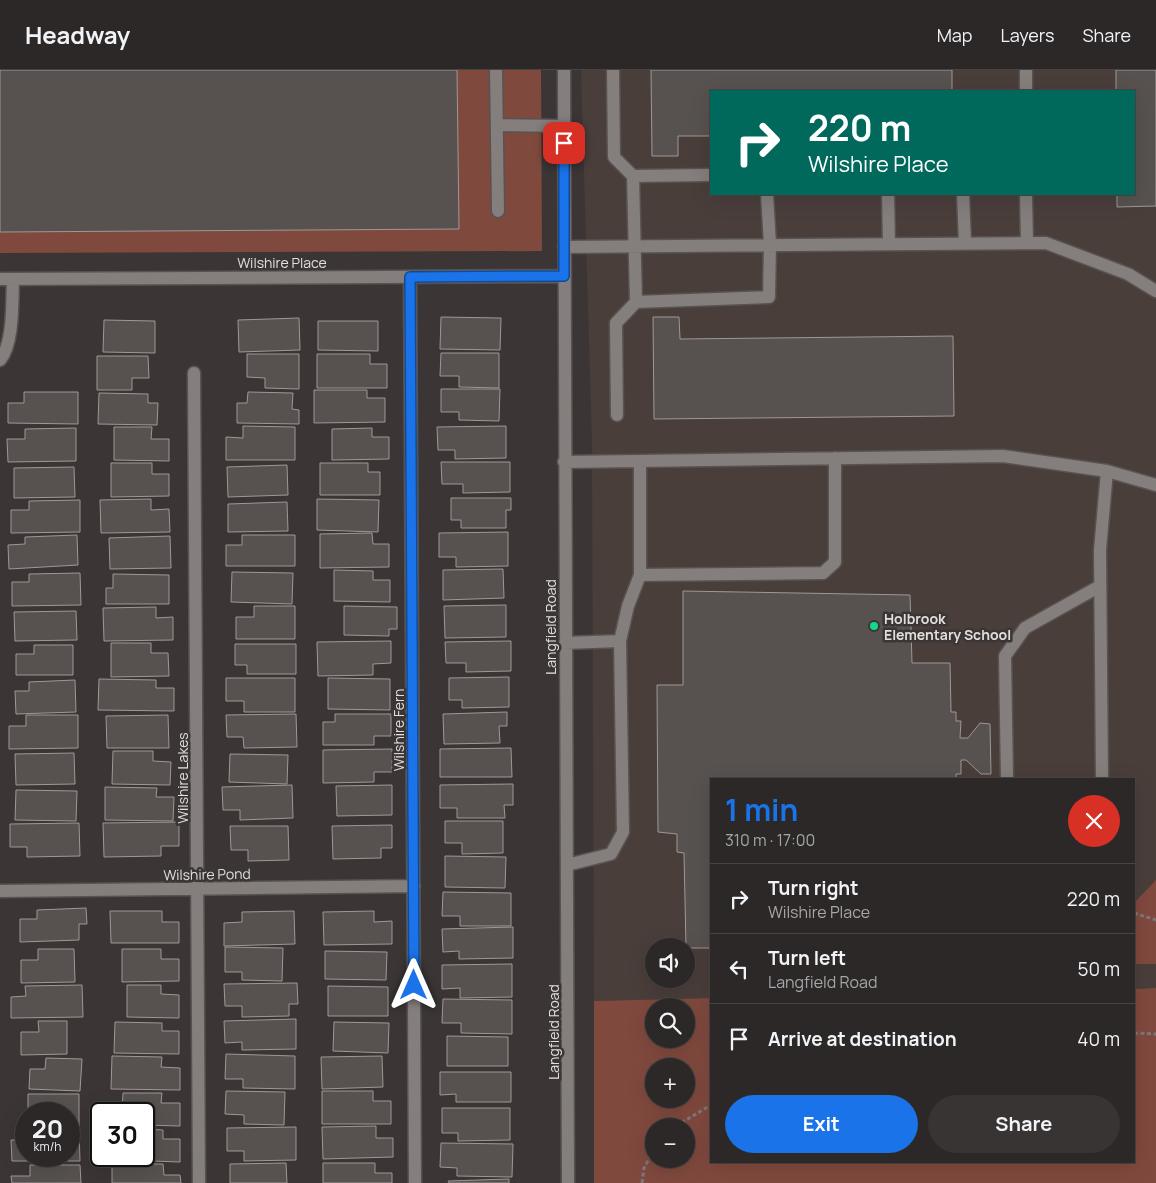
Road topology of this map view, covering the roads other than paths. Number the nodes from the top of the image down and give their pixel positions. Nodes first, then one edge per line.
1 (496, 70) edge
2 (564, 70) edge
3 (613, 70) edge
4 (1026, 70) edge
5 (1026, 90) edge
6 (497, 125) junction
7 (564, 126) junction
8 (710, 175) edge
9 (633, 176) junction
10 (767, 195) edge
11 (888, 195) edge
12 (963, 195) edge
13 (1026, 195) edge
14 (498, 211) dead end
15 (889, 243) junction
16 (965, 243) junction
17 (1027, 243) junction
18 (770, 244) junction
19 (634, 246) junction
20 (564, 247) junction
21 (564, 276) junction
22 (410, 277) junction
23 (7, 279) edge
24 (1156, 291) edge
25 (636, 302) junction
26 (0, 360) edge
27 (194, 373) dead end
28 (617, 415) dead end
29 (835, 458) junction
30 (640, 461) junction
31 (564, 462) junction
32 (1107, 471) junction
33 (1156, 485) edge
34 (640, 575) junction
35 (1100, 586) junction
36 (620, 641) junction
37 (565, 643) junction
38 (1007, 778) edge
39 (1102, 778) edge
40 (566, 864) junction
41 (414, 886) junction
42 (198, 889) junction
43 (0, 890) edge
44 (200, 1183) edge
45 (416, 1183) edge
46 (568, 1183) edge

1 - 6 street
2 - 7 street, Langfield Road
3 - 9 street
4 - 5 street
6 - 7 street
6 - 14 street
7 - 20 street, Langfield Road
8 - 9 street
9 - 19 street
10 - 18 street
11 - 15 street
12 - 16 street
13 - 17 street
15 - 16 street
15 - 18 street
16 - 17 street
17 - 24 street
18 - 19 street
18 - 25 street
19 - 20 street
19 - 25 street
20 - 21 street, Langfield Road
21 - 22 street, Wilshire Place
21 - 31 street, Langfield Road
22 - 23 street, Wilshire Place
22 - 41 street, Wilshire Fern
23 - 26 street
25 - 28 street
27 - 42 street, Wilshire Lakes
29 - 30 street
29 - 32 street
29 - 34 street
30 - 31 street
30 - 34 street
31 - 37 street, Langfield Road
32 - 33 street
32 - 35 street
34 - 36 street
35 - 38 street
35 - 39 street
36 - 37 street
36 - 40 street
37 - 40 street, Langfield Road
40 - 46 street, Langfield Road
41 - 42 street, Wilshire Pond
41 - 45 street, Wilshire Fern
42 - 43 street, Wilshire Pond
42 - 44 street, Wilshire Lakes

